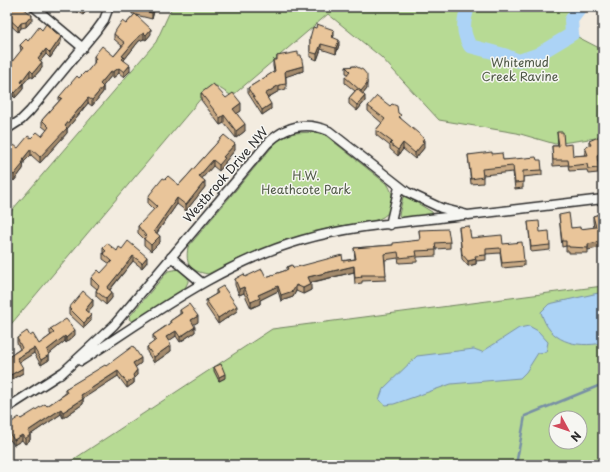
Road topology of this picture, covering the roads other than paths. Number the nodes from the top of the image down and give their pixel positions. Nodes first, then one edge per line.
1 (34, 7) edge
2 (110, 7) edge
3 (83, 48) junction
4 (7, 129) edge
5 (399, 187) junction
6 (603, 199) edge
7 (468, 214) junction
8 (390, 225) junction
9 (172, 257) junction
10 (202, 283) junction
11 (60, 374) junction
12 (7, 408) edge

1 - 3 street
2 - 3 street
3 - 4 street
5 - 7 street, Westbrook Drive NW
5 - 8 street
5 - 9 street, Westbrook Drive NW
6 - 7 street, Westbrook Drive NW
7 - 8 street, Westbrook Drive NW
8 - 10 street, Westbrook Drive NW
9 - 10 street
9 - 11 street, Westbrook Drive NW
10 - 11 street, Westbrook Drive NW
11 - 12 street, Westbrook Drive NW

